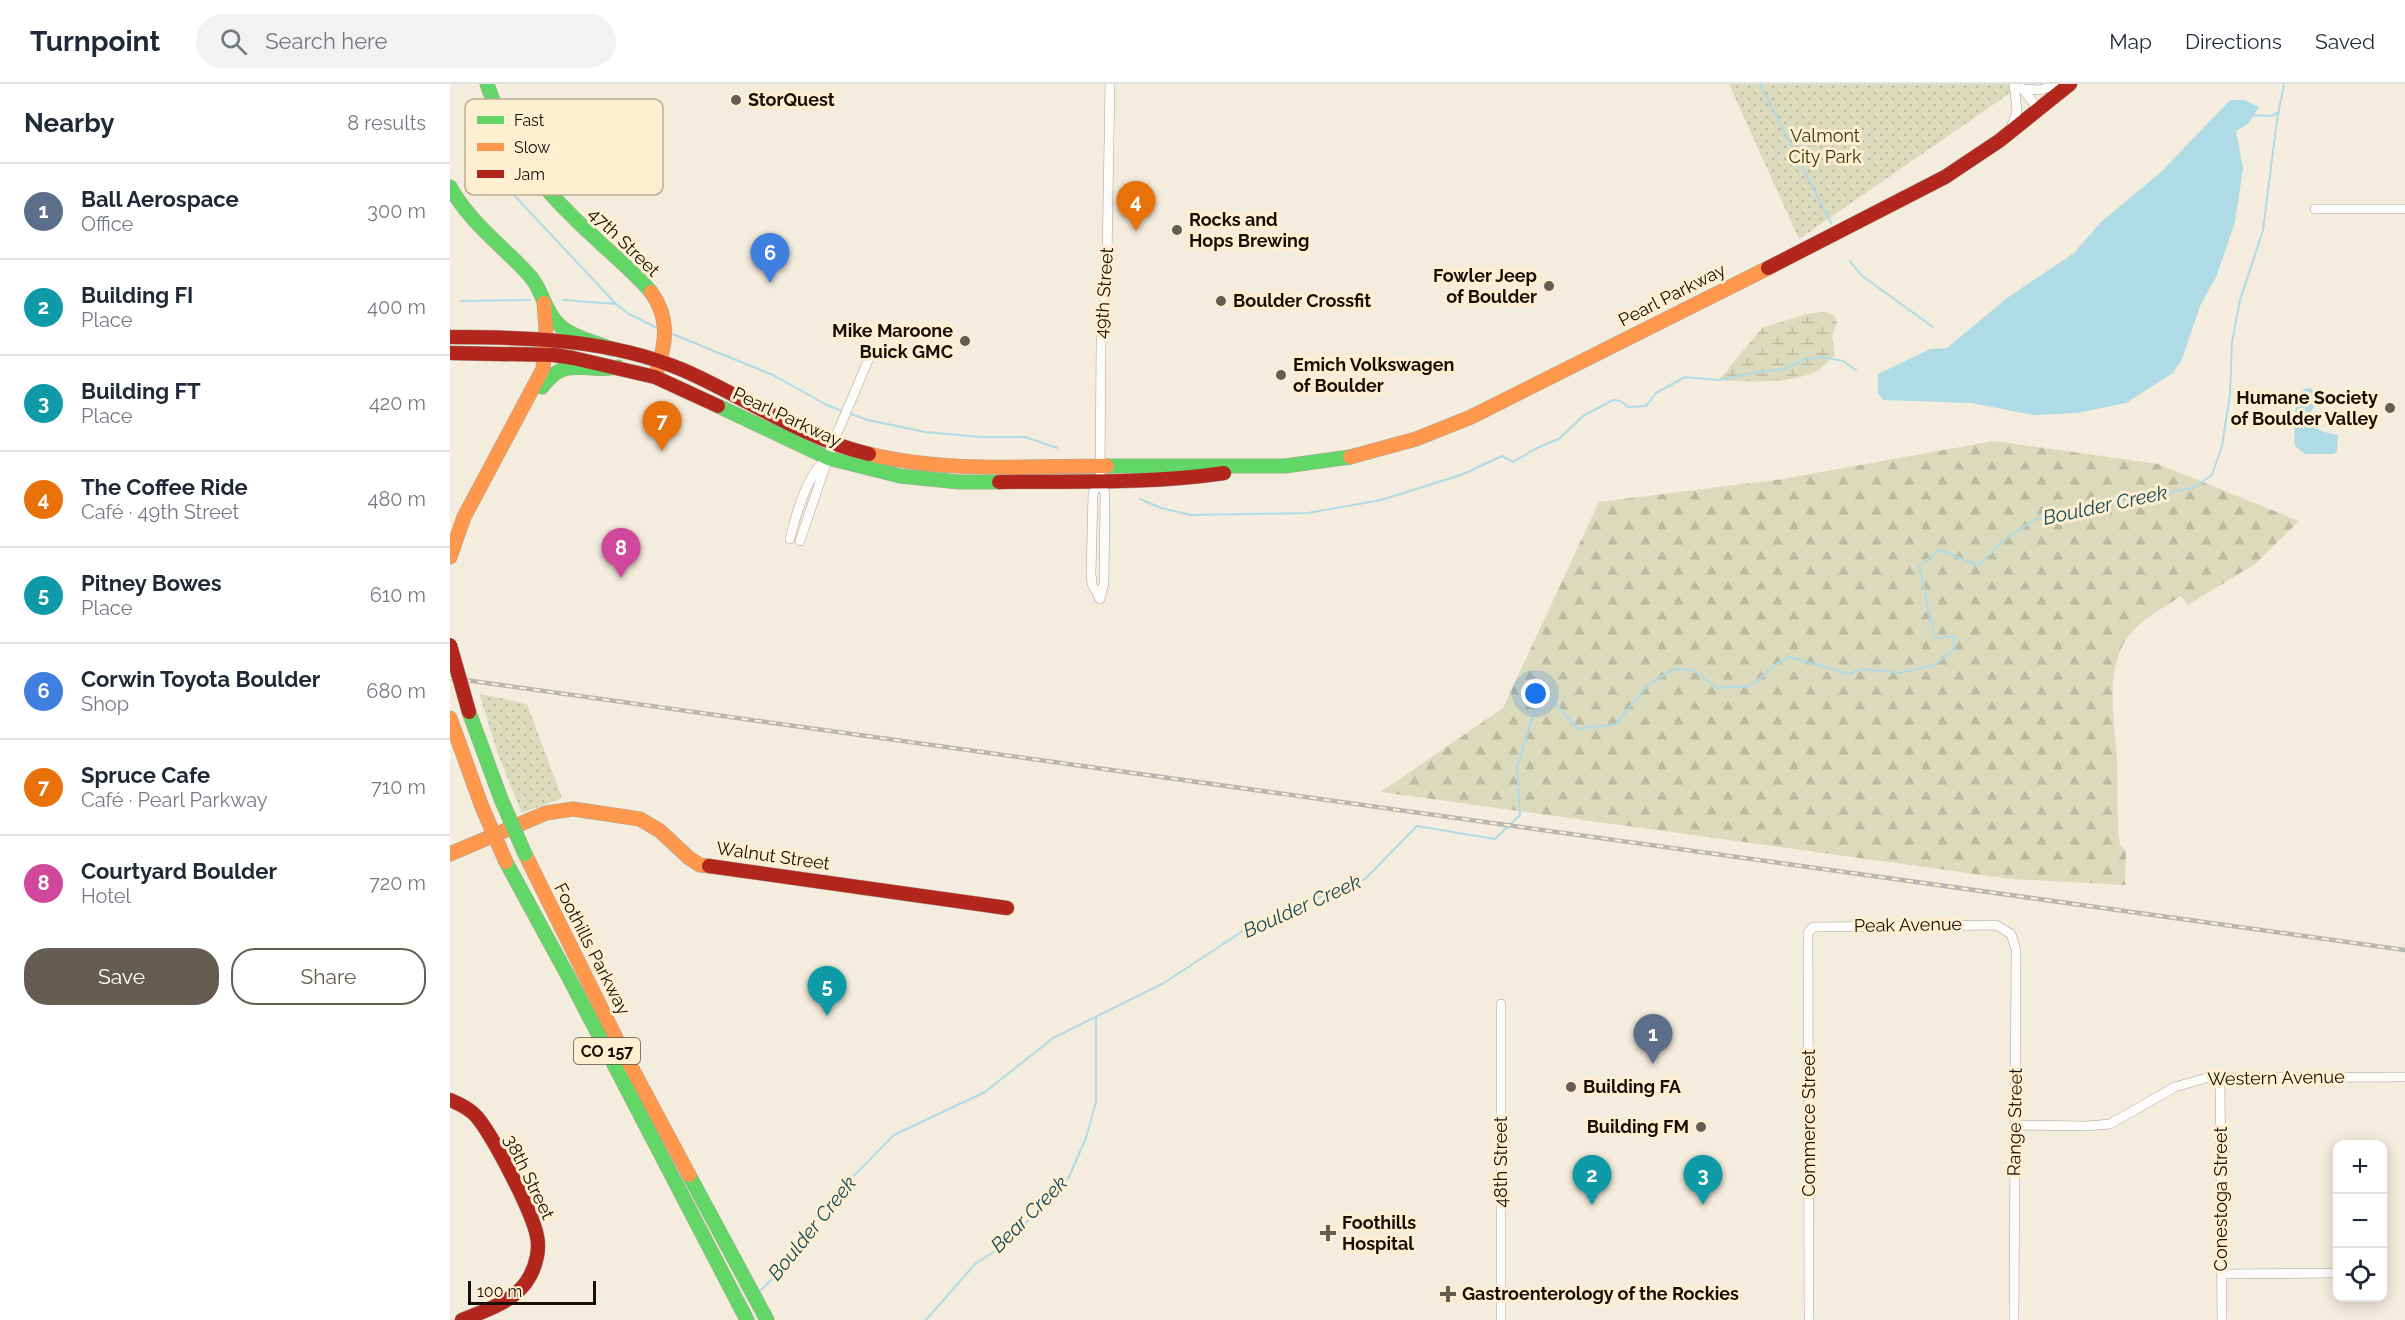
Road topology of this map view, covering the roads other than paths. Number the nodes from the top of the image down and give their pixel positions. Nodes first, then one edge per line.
1 (487, 84) edge
2 (1110, 84) edge
3 (2059, 84) edge
4 (2070, 84) edge
5 (2018, 86) edge
6 (492, 99) edge
7 (2039, 110) junction
8 (2006, 136) junction
9 (450, 187) edge
10 (550, 195) edge
11 (2314, 209) dead end
12 (2405, 209) edge
13 (544, 303) junction
14 (450, 337) edge
15 (546, 339) junction
16 (612, 349) junction
17 (450, 353) edge
18 (544, 355) junction
19 (870, 356) dead end
20 (660, 362) junction
21 (618, 367) junction
22 (655, 377) junction
23 (833, 443) junction
24 (501, 451) junction
25 (828, 458) junction
26 (1101, 474) junction
27 (795, 540) dead end
28 (450, 557) edge
29 (450, 645) edge
30 (450, 718) edge
31 (450, 854) edge
32 (1007, 908) dead end
33 (1813, 927) joint
34 (2003, 928) joint
35 (1501, 1004) dead end
36 (2405, 1077) edge
37 (2220, 1078) junction
38 (450, 1100) edge
39 (2014, 1125) junction
40 (2333, 1273) edge
41 (2222, 1274) junction
42 (462, 1320) edge
43 (747, 1320) edge
44 (767, 1320) edge
45 (1501, 1320) edge
46 (1809, 1320) edge
47 (2014, 1320) edge
48 (2222, 1320) edge

1 - 6 main road, 47th Street
2 - 26 street, 49th Street
3 - 5 street
4 - 7 main road, Pearl Parkway
5 - 7 street
5 - 8 street
7 - 8 main road, Pearl Parkway
8 - 26 main road, Pearl Parkway
9 - 13 main road
10 - 20 main road, 47th Street
11 - 12 street
13 - 15 main road
13 - 16 main road
14 - 15 main road, Pearl Parkway
15 - 16 main road, Pearl Parkway
15 - 18 main road
16 - 20 main road, Pearl Parkway
17 - 18 main road, Pearl Parkway
18 - 21 main road, Pearl Parkway
18 - 24 main road
19 - 23 street
20 - 22 main road, 47th Street
20 - 23 main road, Pearl Parkway
21 - 22 main road, Pearl Parkway
21 - 24 main road
22 - 25 main road, Pearl Parkway
23 - 25 street
23 - 26 main road, Pearl Parkway
24 - 28 main road
25 - 26 main road, Pearl Parkway
25 - 27 street
26 - 26 street
29 - 44 main road, Foothills Parkway / CO 157, bridge
30 - 43 main road, Foothills Parkway / CO 157, bridge
31 - 32 main road, Walnut Street
33 - 34 street, Peak Avenue
33 - 46 street, Commerce Street
34 - 39 street, Range Street
35 - 45 street, 48th Street
36 - 37 street, Western Avenue
37 - 39 street, Western Avenue
37 - 41 street, Conestoga Street
38 - 42 main road, 38th Street
39 - 47 street, Range Street
40 - 41 street
41 - 48 street, Conestoga Street

